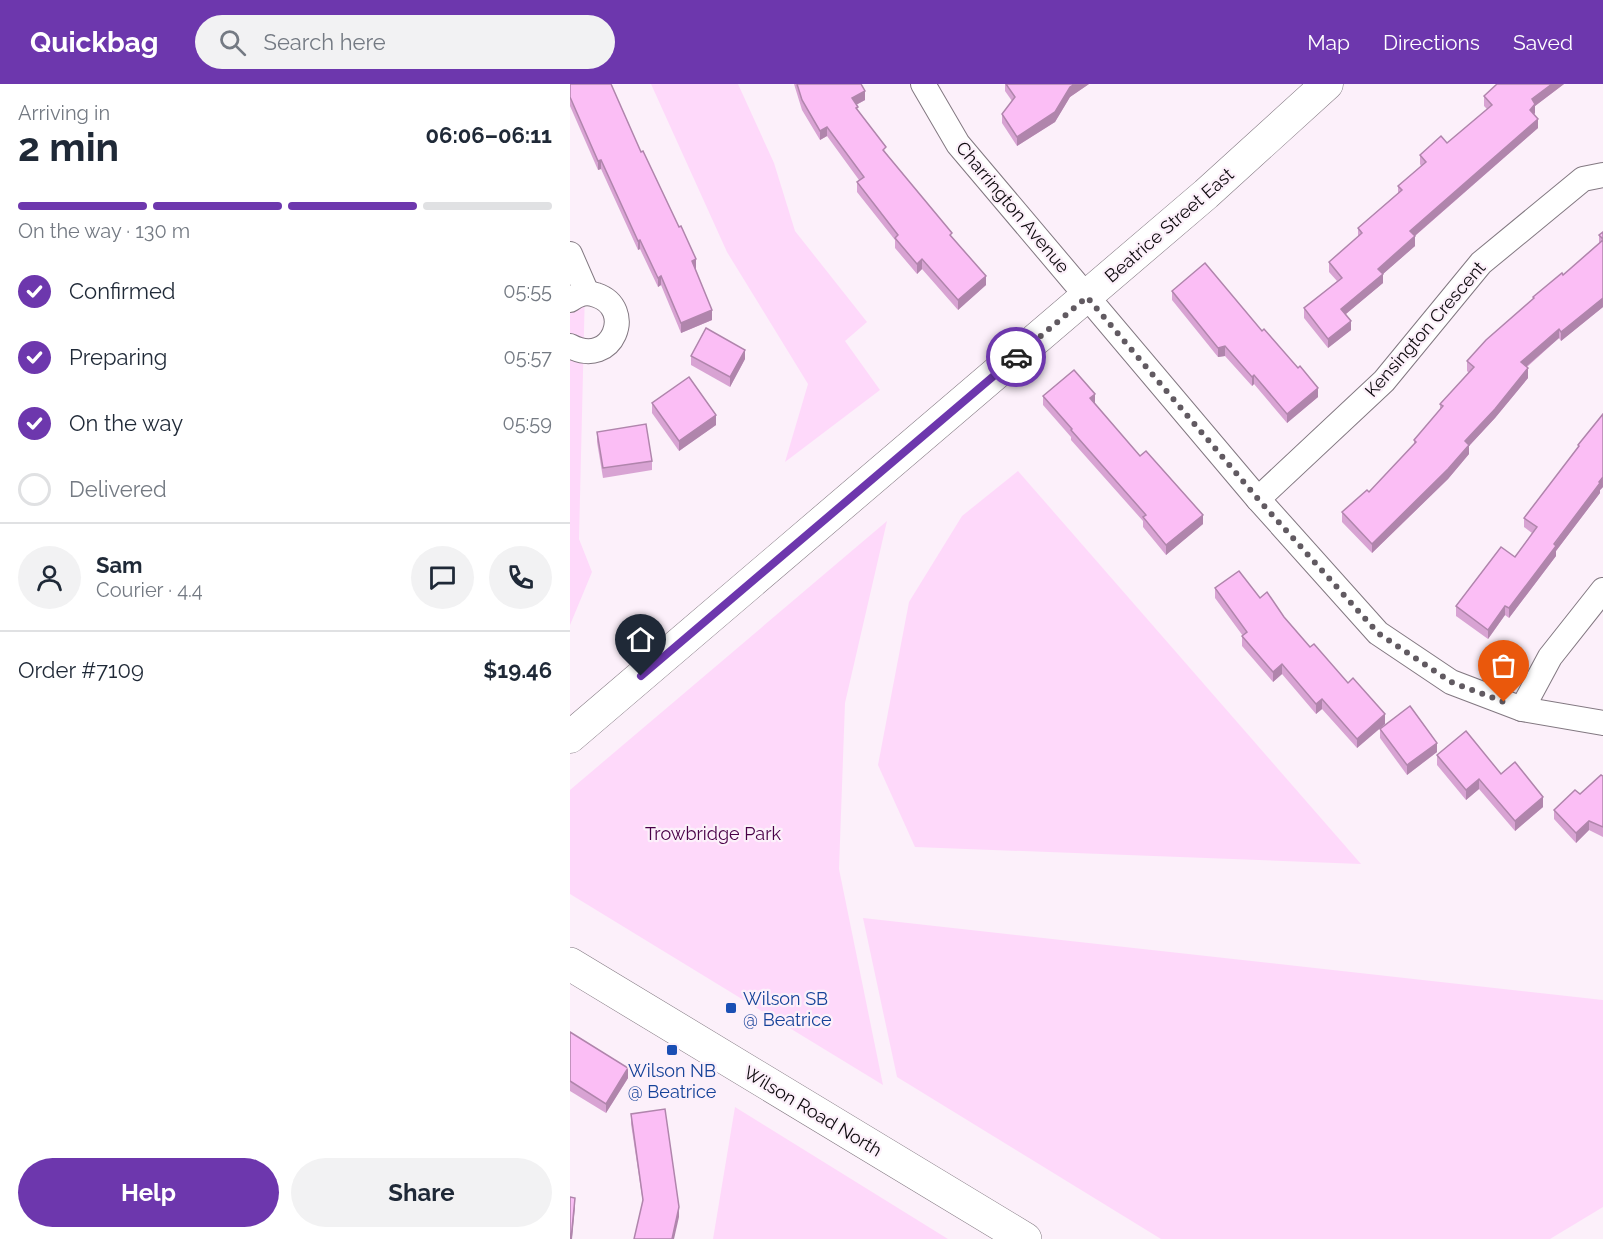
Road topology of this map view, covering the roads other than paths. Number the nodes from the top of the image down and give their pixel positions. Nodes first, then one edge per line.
1 (923, 84) edge
2 (1327, 84) edge
3 (1603, 175) edge
4 (570, 254) edge
5 (579, 296) edge
6 (1087, 297) junction
7 (570, 346) edge
8 (1258, 499) junction
9 (1603, 590) edge
10 (1522, 709) junction
11 (1603, 723) edge
12 (570, 737) edge
13 (570, 964) edge
14 (1025, 1239) edge

1 - 6 street, Charrington Avenue
2 - 6 street, Beatrice Street East
3 - 8 street, Kensington Crescent
4 - 5 street
5 - 7 street
6 - 8 street, Charrington Avenue
6 - 12 street, Beatrice Street East
8 - 10 street, Charrington Avenue
9 - 10 street
10 - 11 street, Charrington Avenue
13 - 14 main road, Wilson Road North

